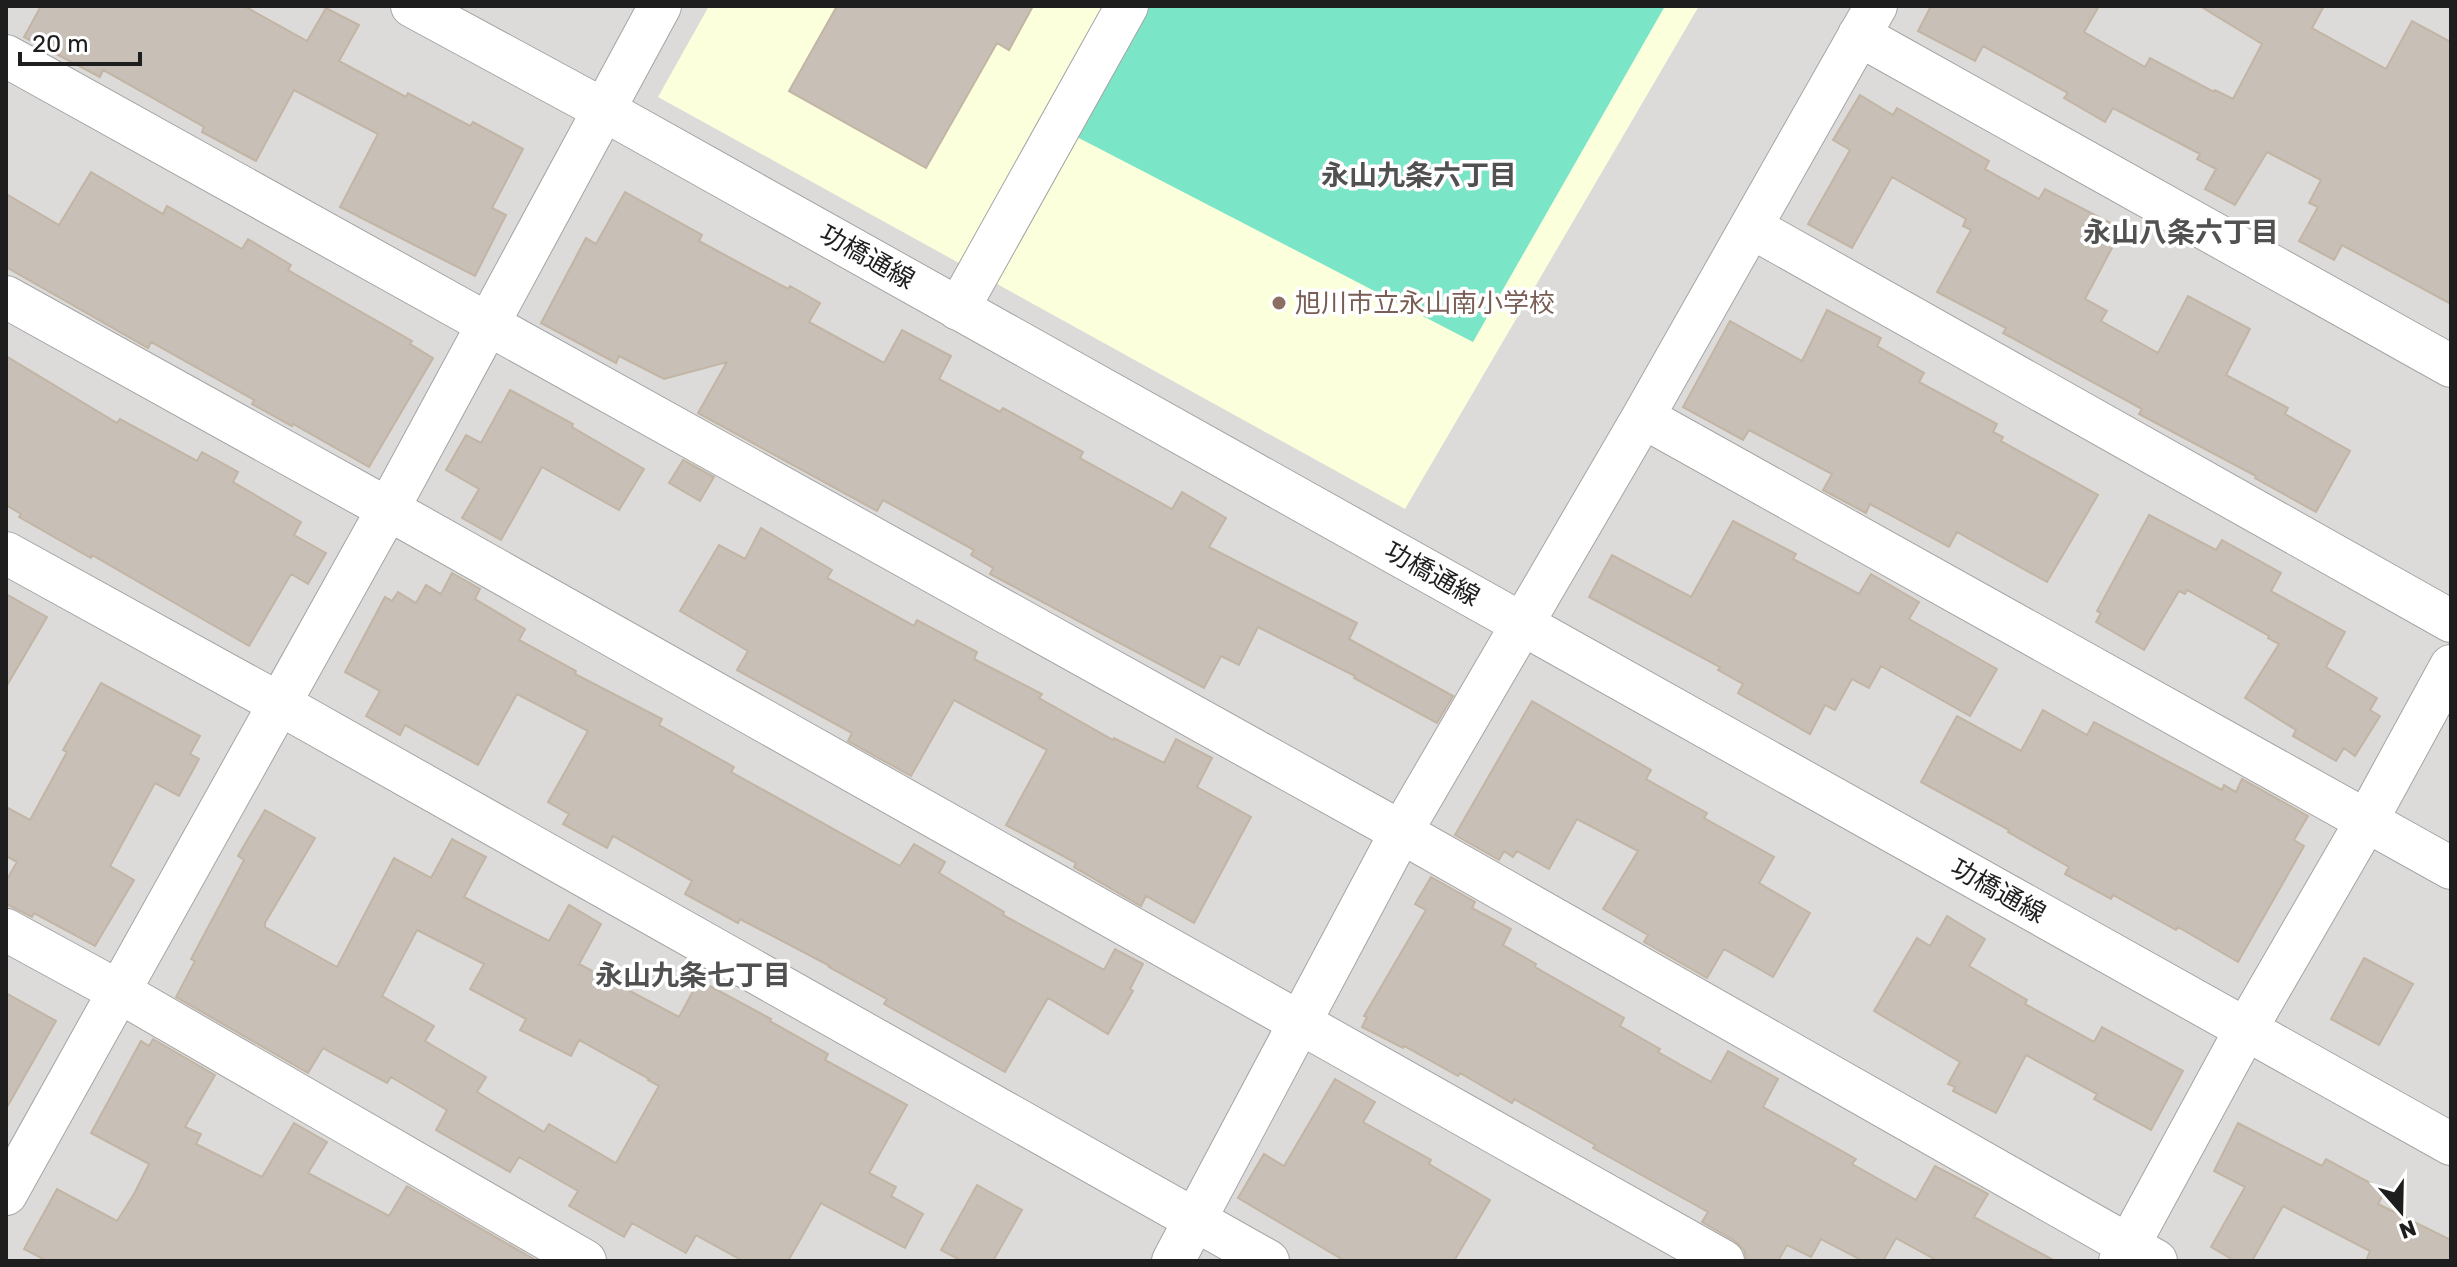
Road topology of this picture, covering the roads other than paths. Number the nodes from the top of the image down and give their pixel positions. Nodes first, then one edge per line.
1 (412, 6) edge
2 (660, 6) edge
3 (1127, 6) edge
4 (1868, 20) edge
5 (6, 56) edge
6 (604, 110) junction
7 (1751, 227) junction
8 (6, 297) edge
9 (958, 309) junction
10 (487, 323) junction
11 (2451, 366) edge
12 (1643, 417) junction
13 (388, 509) junction
14 (6, 553) edge
15 (2451, 621) edge
16 (1523, 625) junction
17 (2451, 666) edge
18 (278, 703) junction
19 (2367, 820) junction
20 (1401, 832) junction
21 (2451, 868) edge
22 (6, 930) edge
23 (118, 991) junction
24 (1299, 1024) junction
25 (2246, 1029) junction
26 (2451, 1144) edge
27 (6, 1194) edge
28 (1195, 1220) junction
29 (2135, 1256) edge
30 (585, 1261) edge
31 (1173, 1261) edge
32 (1268, 1261) edge
33 (1723, 1261) edge

1 - 6 street, 功橋通線
2 - 6 street
3 - 9 street
4 - 7 street
4 - 11 street
5 - 10 street
6 - 9 street, 功橋通線
6 - 10 street
7 - 12 street
7 - 15 street
8 - 13 street
9 - 16 street, 功橋通線
10 - 13 street
10 - 20 street
12 - 16 street
12 - 19 street
13 - 18 street
13 - 24 street
14 - 18 street
16 - 20 street
16 - 25 street, 功橋通線
17 - 19 street
18 - 23 street
18 - 28 street
19 - 21 street
19 - 25 street
20 - 24 street
20 - 29 street
22 - 23 street
23 - 27 street
23 - 30 street
24 - 28 street
24 - 33 street
25 - 26 street, 功橋通線
25 - 29 street
28 - 31 street
28 - 32 street

